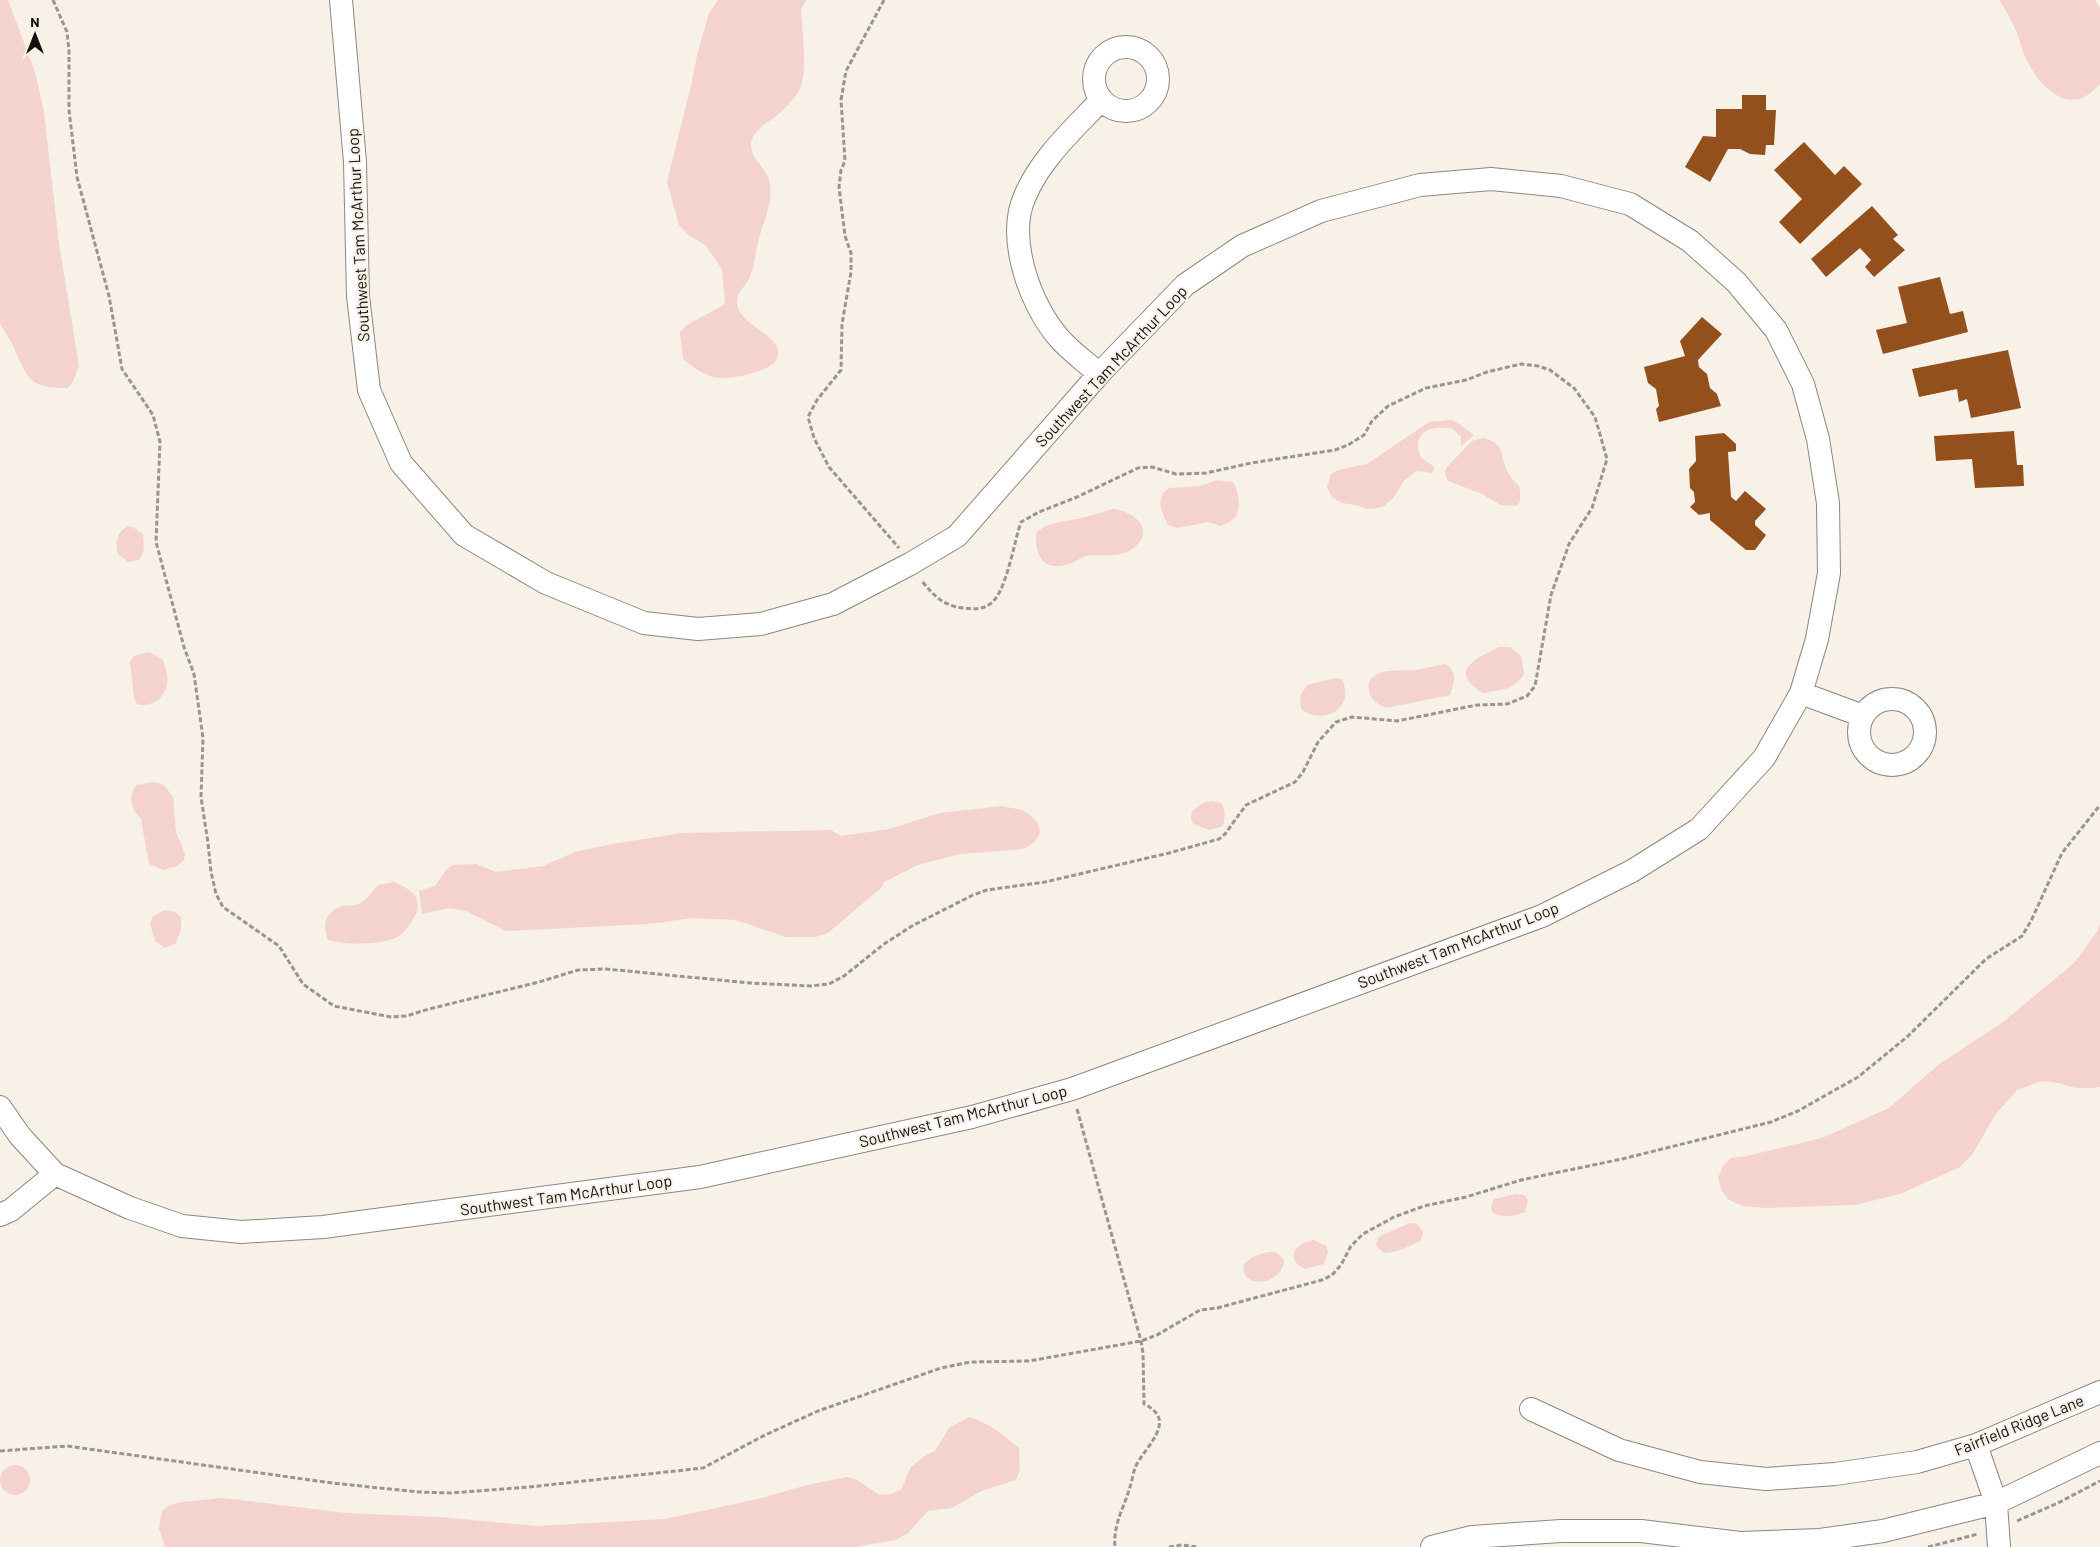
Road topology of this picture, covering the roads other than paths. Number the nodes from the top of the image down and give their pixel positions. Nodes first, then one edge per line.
1 (341, 0) edge
2 (1101, 100) dead end
3 (1099, 374) junction
4 (1800, 693) junction
5 (1863, 716) dead end
6 (0, 1107) edge
7 (55, 1174) junction
8 (0, 1215) edge
9 (2100, 1392) edge
10 (1531, 1410) dead end
11 (1976, 1445) junction
12 (2100, 1453) edge
13 (1996, 1502) junction
14 (1432, 1547) edge
15 (1999, 1547) edge

1 - 3 street, Southwest Tam McArthur Loop
2 - 3 street
3 - 4 street, Southwest Tam McArthur Loop
4 - 5 street
4 - 7 street, Southwest Tam McArthur Loop
6 - 7 street, Southwest Tam McArthur Loop
7 - 8 street
9 - 11 street, Fairfield Ridge Lane
10 - 11 street, Fairfield Ridge Lane
11 - 13 street
12 - 13 street
13 - 14 street
13 - 15 street

